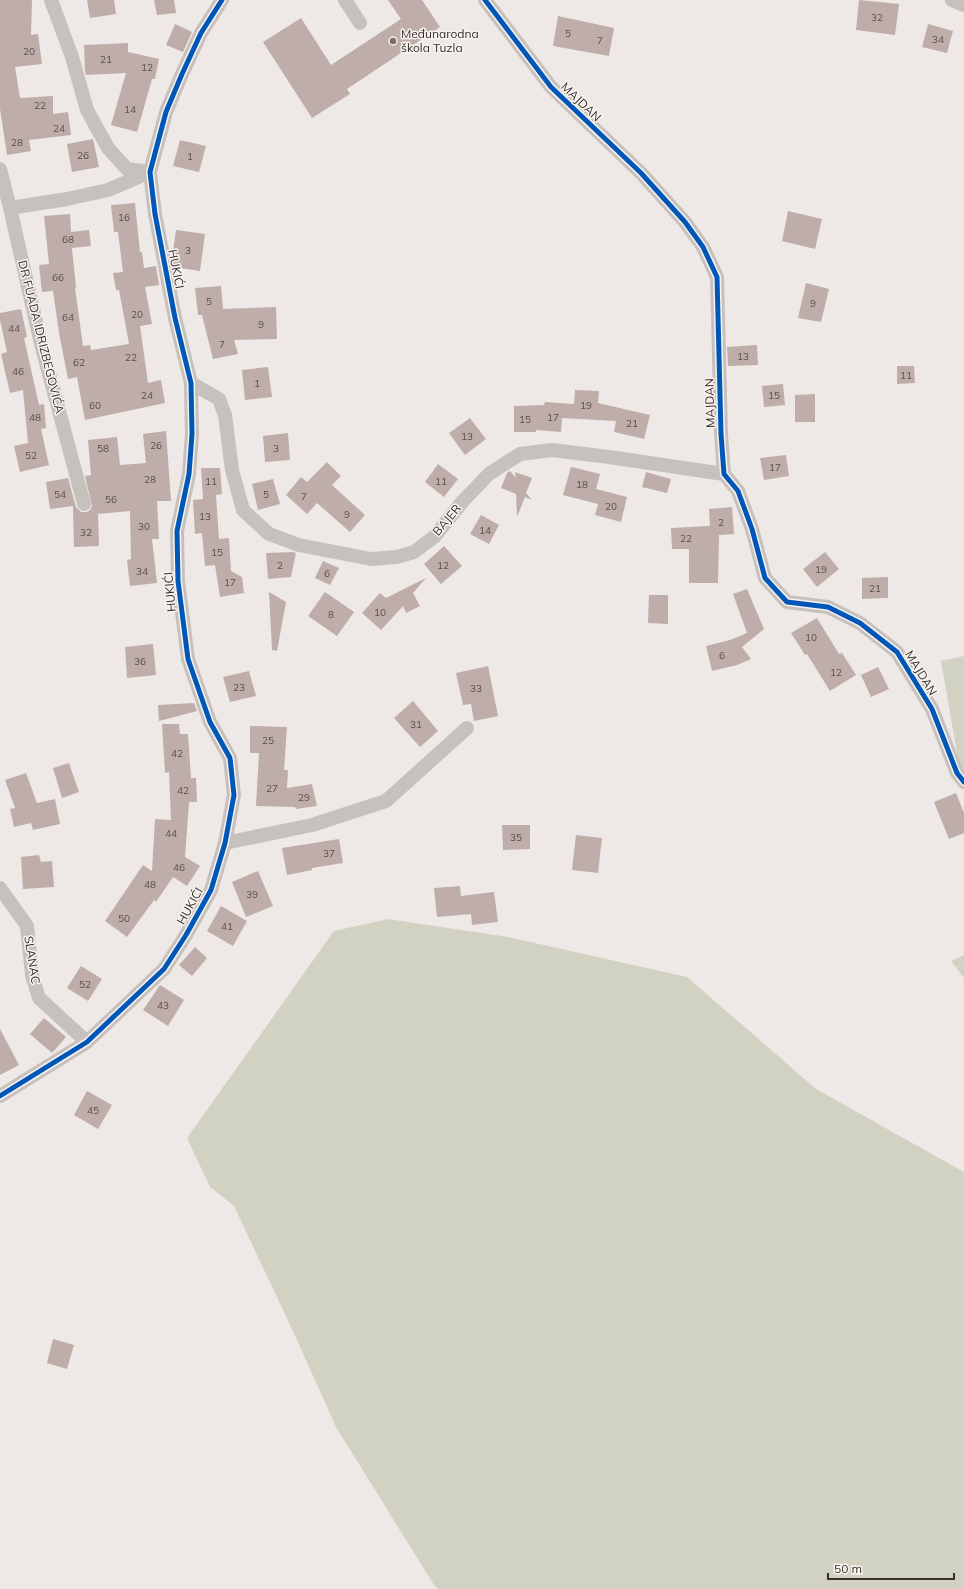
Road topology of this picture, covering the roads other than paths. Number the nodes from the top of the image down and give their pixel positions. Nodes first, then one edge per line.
1 (51, 0) edge
2 (222, 0) edge
3 (345, 0) edge
4 (485, 0) edge
5 (952, 0) edge
6 (964, 5) edge
7 (360, 23) dead end
8 (0, 169) edge
9 (150, 172) junction
10 (10, 208) junction
11 (191, 383) junction
12 (724, 474) junction
13 (84, 504) dead end
14 (467, 728) dead end
15 (964, 782) edge
16 (225, 843) junction
17 (0, 888) edge
18 (87, 1042) junction
19 (0, 1096) edge

1 - 9 street
2 - 9 street, HUKIĆI
3 - 7 street
4 - 12 street, MAJDAN
5 - 6 street
8 - 10 street, DR FUADA IDRIZBEGOVIĆA
9 - 10 street
9 - 11 street, HUKIĆI
10 - 13 street, DR FUADA IDRIZBEGOVIĆA
11 - 12 street, BAJER
11 - 16 street, HUKIĆI
12 - 15 street, MAJDAN
14 - 16 street
16 - 18 street, HUKIĆI
17 - 18 street, SLANAC
18 - 19 street, HUKIĆI

